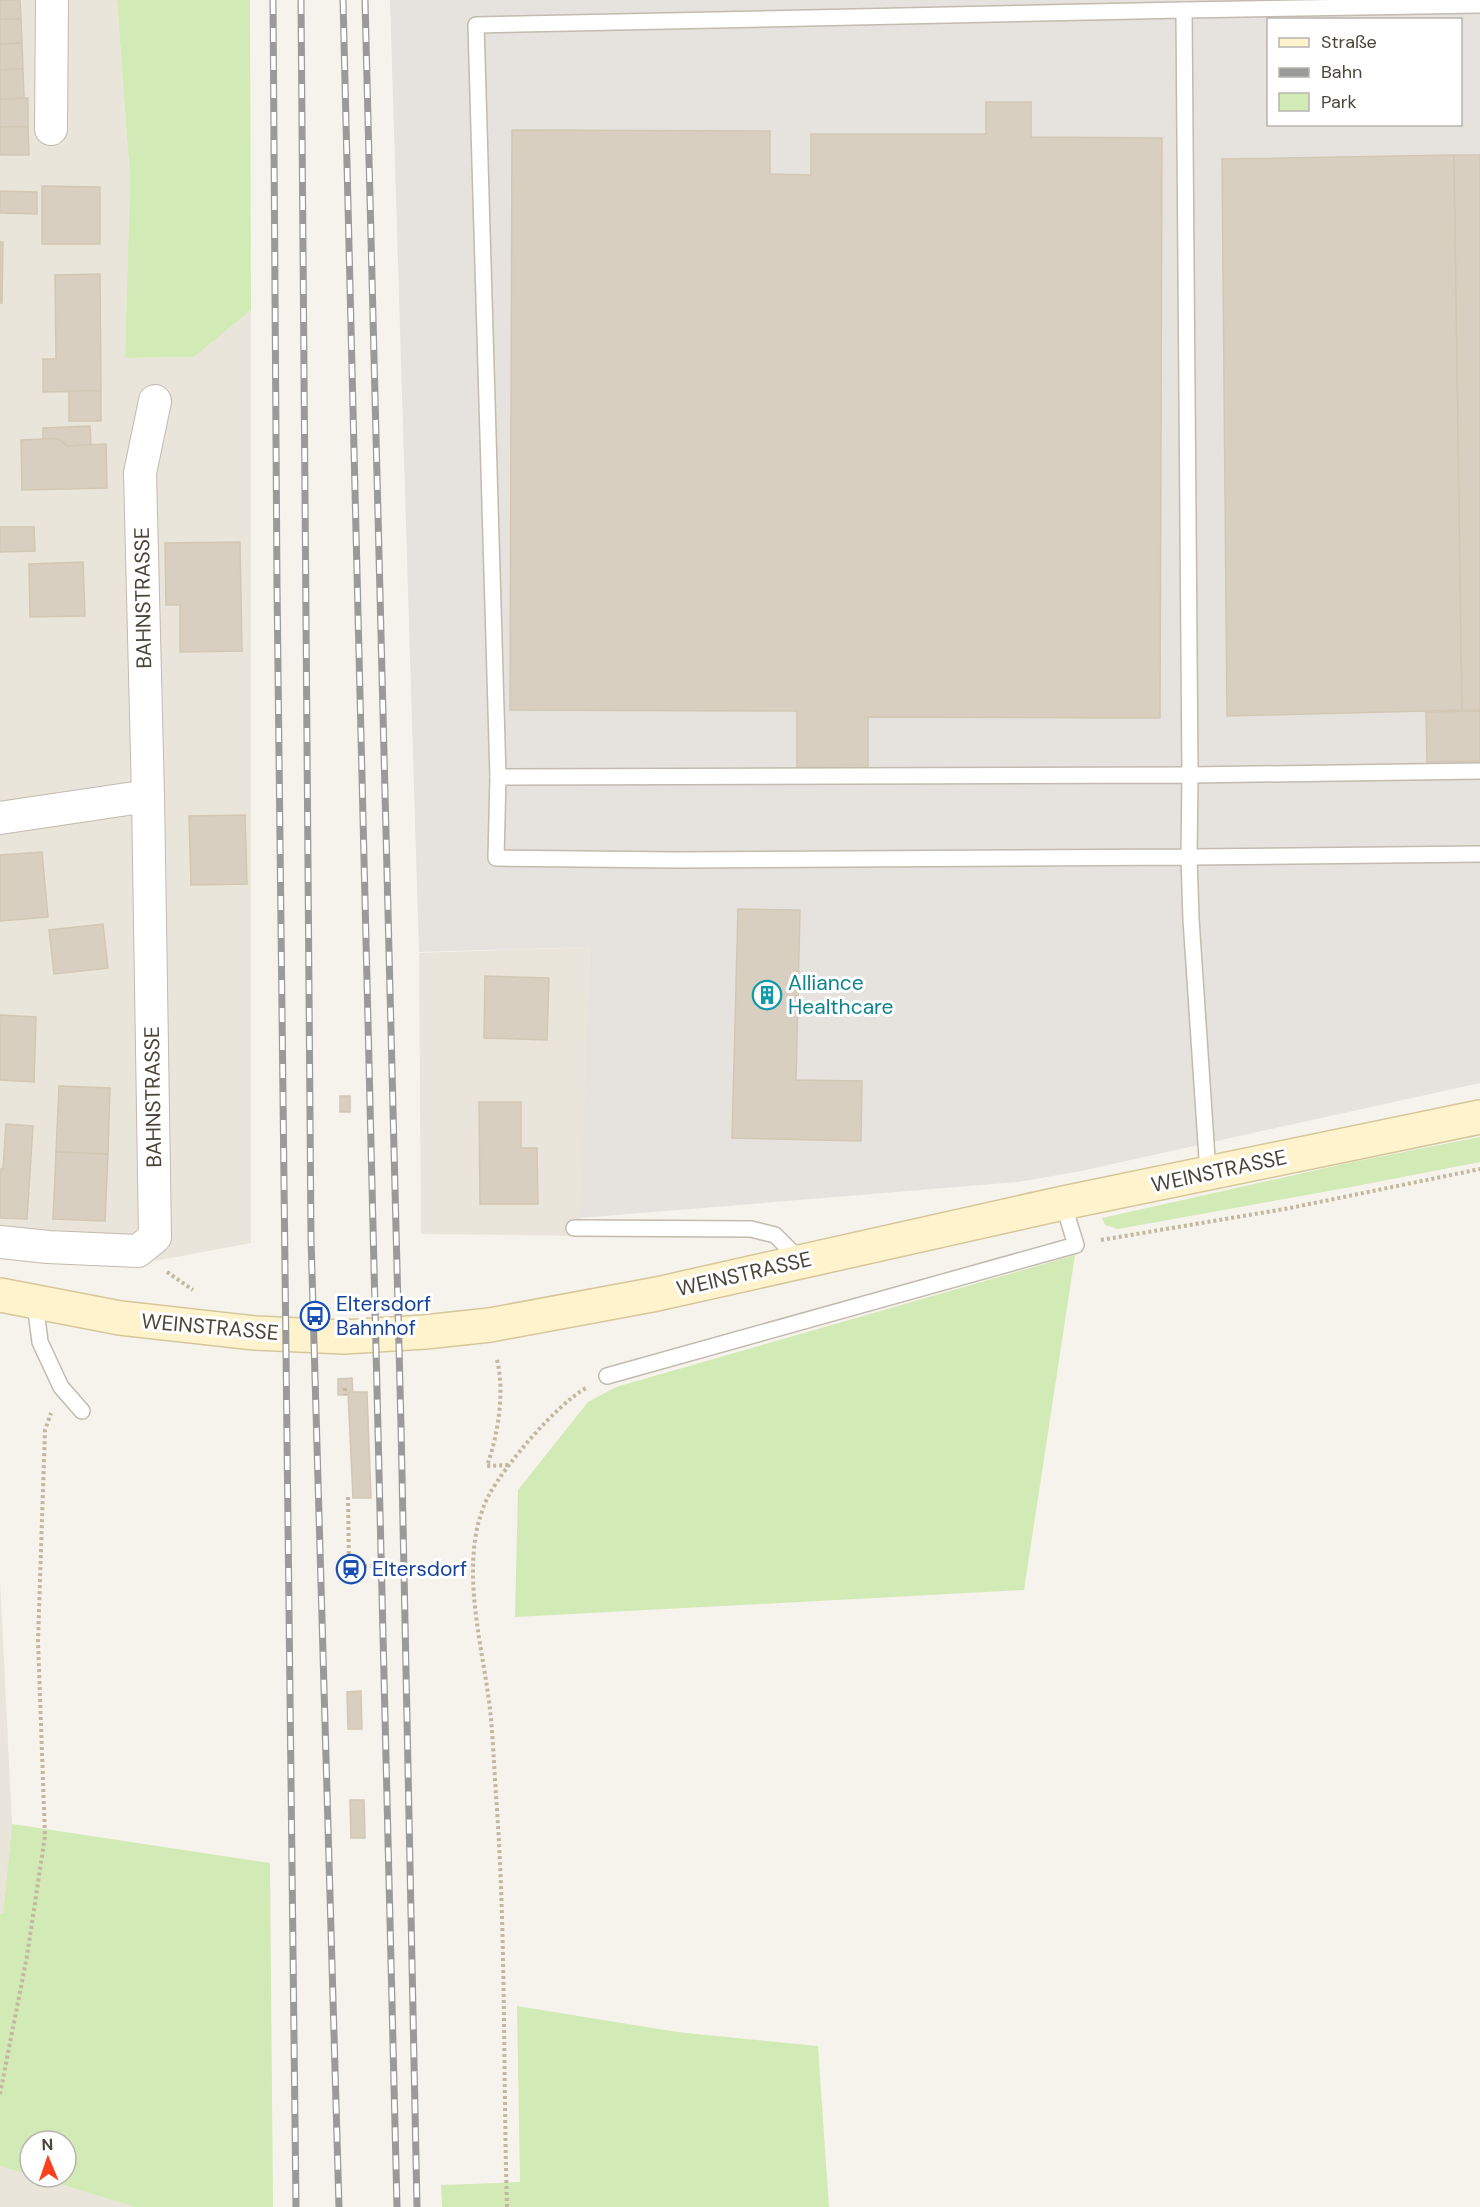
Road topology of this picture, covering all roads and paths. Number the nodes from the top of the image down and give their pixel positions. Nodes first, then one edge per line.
1 (52, 0) edge
2 (1480, 5) edge
3 (1184, 10) junction
4 (51, 129) dead end
5 (155, 401) dead end
6 (1480, 771) edge
7 (1190, 775) junction
8 (498, 777) junction
9 (148, 796) junction
10 (0, 818) edge
11 (1480, 854) edge
12 (1189, 857) junction
13 (1480, 1117) edge
14 (1480, 1169) edge
15 (1208, 1173) junction
16 (1063, 1203) junction
17 (574, 1228) dead end
18 (0, 1242) edge
19 (1076, 1245) junction
20 (800, 1260) junction
21 (0, 1295) edge
22 (35, 1303) junction
23 (607, 1376) joint
24 (500, 1387) dead end
25 (61, 1388) junction
26 (345, 1388) dead end
27 (345, 1395) dead end
28 (82, 1412) dead end
29 (510, 1465) junction
30 (348, 1497) dead end
31 (374, 1566) dead end
32 (0, 2094) edge
33 (507, 2207) edge

1 - 4 street
2 - 3 lane
3 - 7 lane
3 - 8 lane
5 - 9 street, BAHNSTRASSE
6 - 7 lane
7 - 8 lane
7 - 12 lane
8 - 12 lane
9 - 10 street
9 - 18 street, BAHNSTRASSE
11 - 12 lane
12 - 15 lane
13 - 15 main road, WEINSTRASSE
14 - 19 path
15 - 16 main road, WEINSTRASSE
16 - 19 lane
16 - 20 main road, WEINSTRASSE
17 - 20 lane
19 - 23 lane
20 - 22 main road, WEINSTRASSE
21 - 22 main road, WEINSTRASSE
22 - 25 lane
23 - 29 path
24 - 29 path
25 - 28 lane
25 - 32 path
26 - 27 path
29 - 33 path
30 - 31 path

